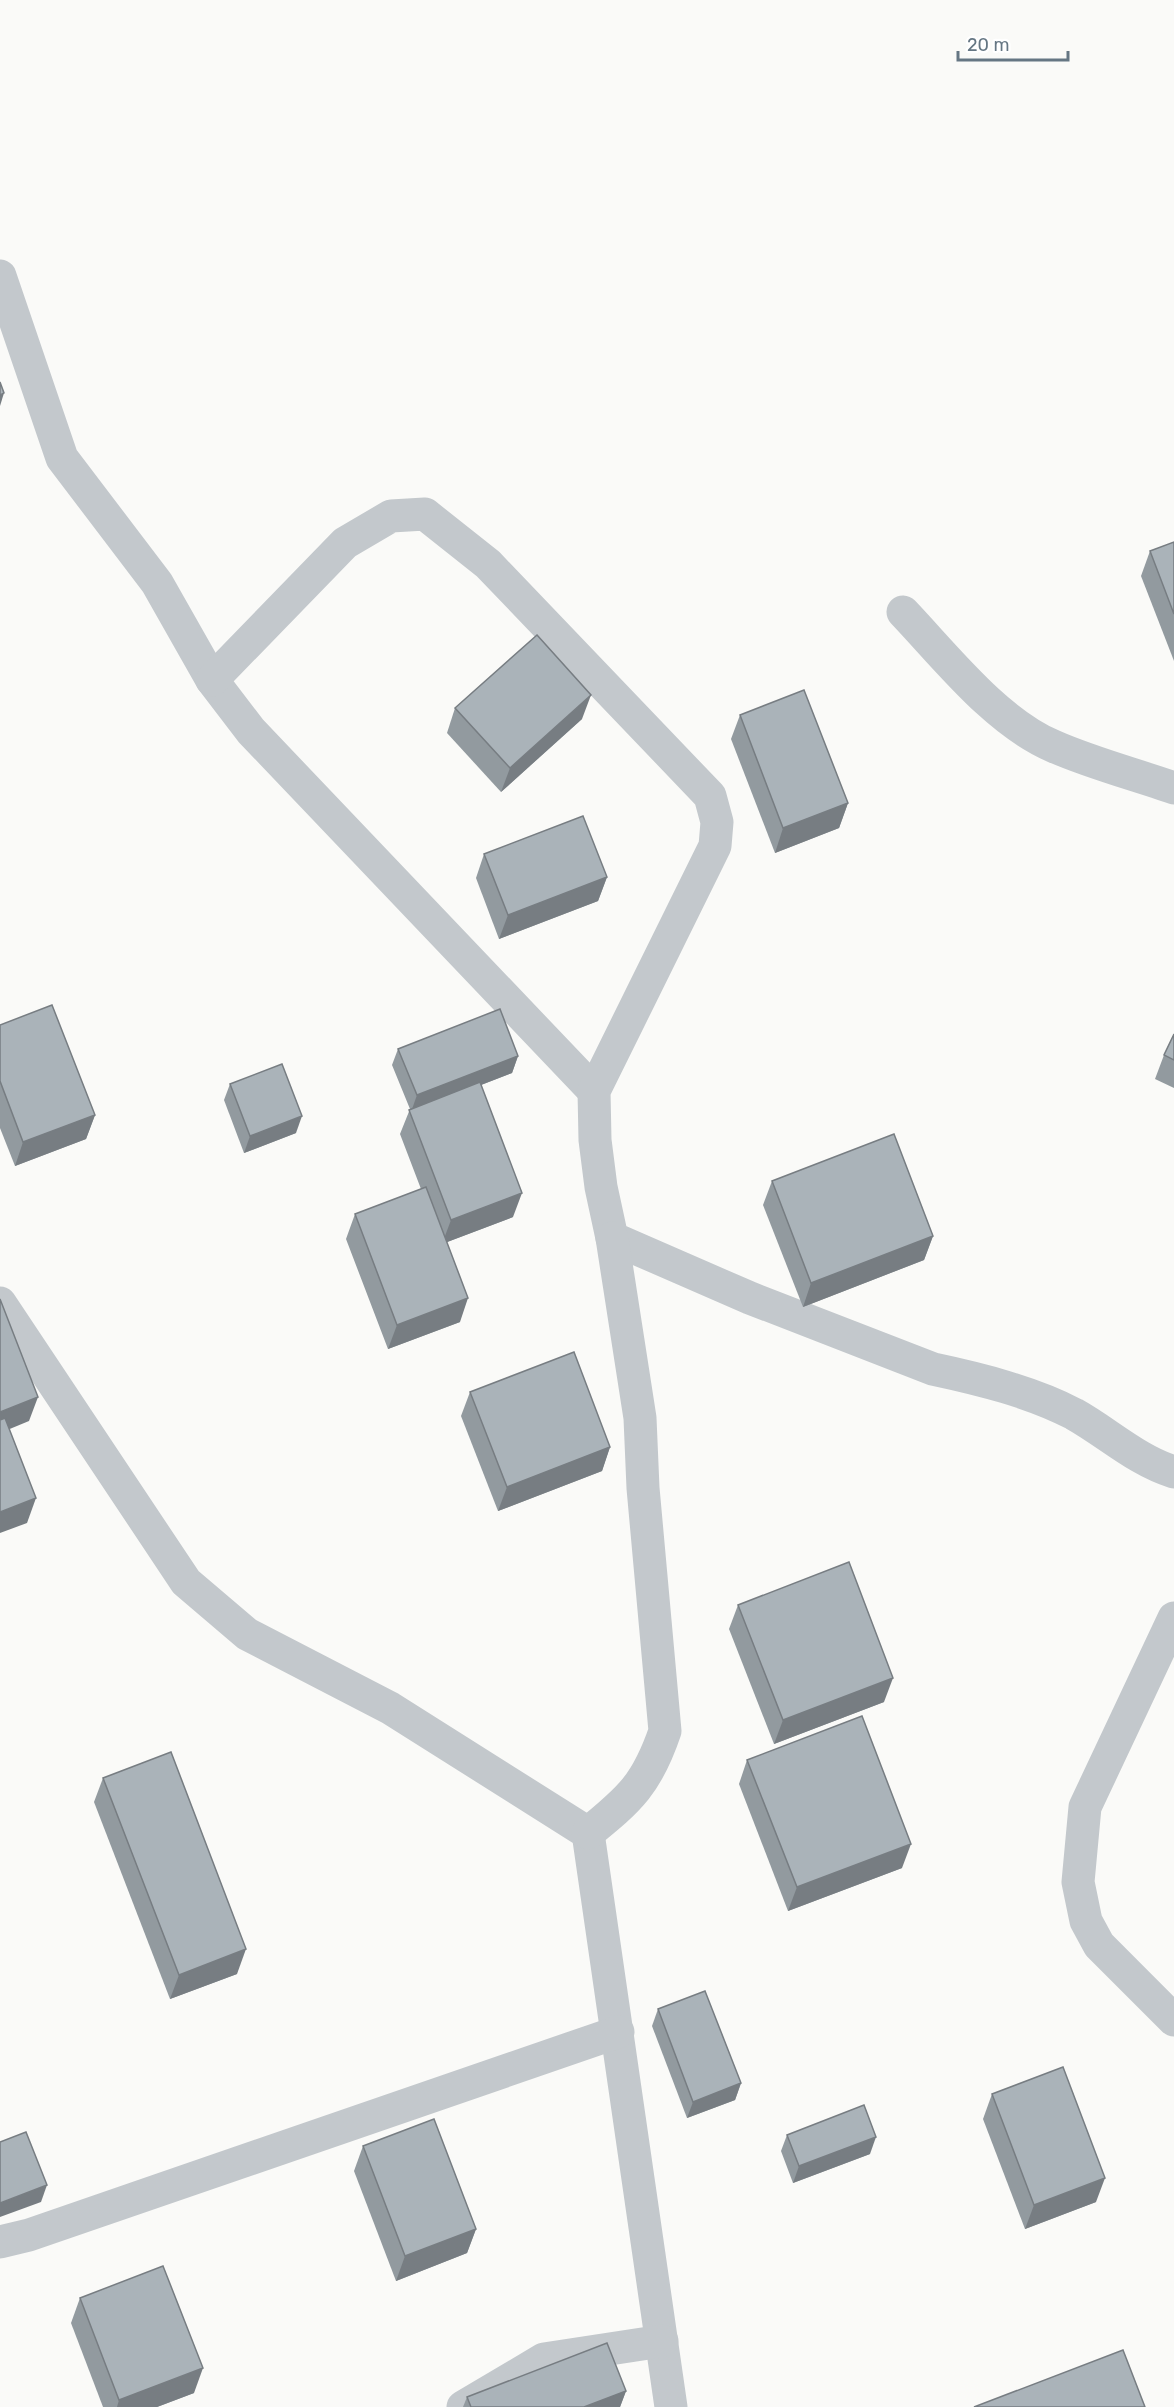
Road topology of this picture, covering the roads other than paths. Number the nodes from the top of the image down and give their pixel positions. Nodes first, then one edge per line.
1 (0, 276) edge
2 (903, 612) dead end
3 (212, 680) junction
4 (1174, 788) edge
5 (594, 1091) junction
6 (612, 1238) junction
7 (0, 1303) edge
8 (1174, 1472) edge
9 (1174, 1618) edge
10 (588, 1833) junction
11 (1174, 2020) edge
12 (618, 2032) junction
13 (0, 2242) edge
14 (662, 2341) junction
15 (463, 2407) edge
16 (671, 2407) edge

1 - 3 street
2 - 4 street
3 - 5 street
3 - 5 street
5 - 6 street
6 - 8 street
6 - 10 street
7 - 10 street
9 - 11 street
10 - 12 street
12 - 13 street
12 - 14 street
14 - 15 street
14 - 16 street

